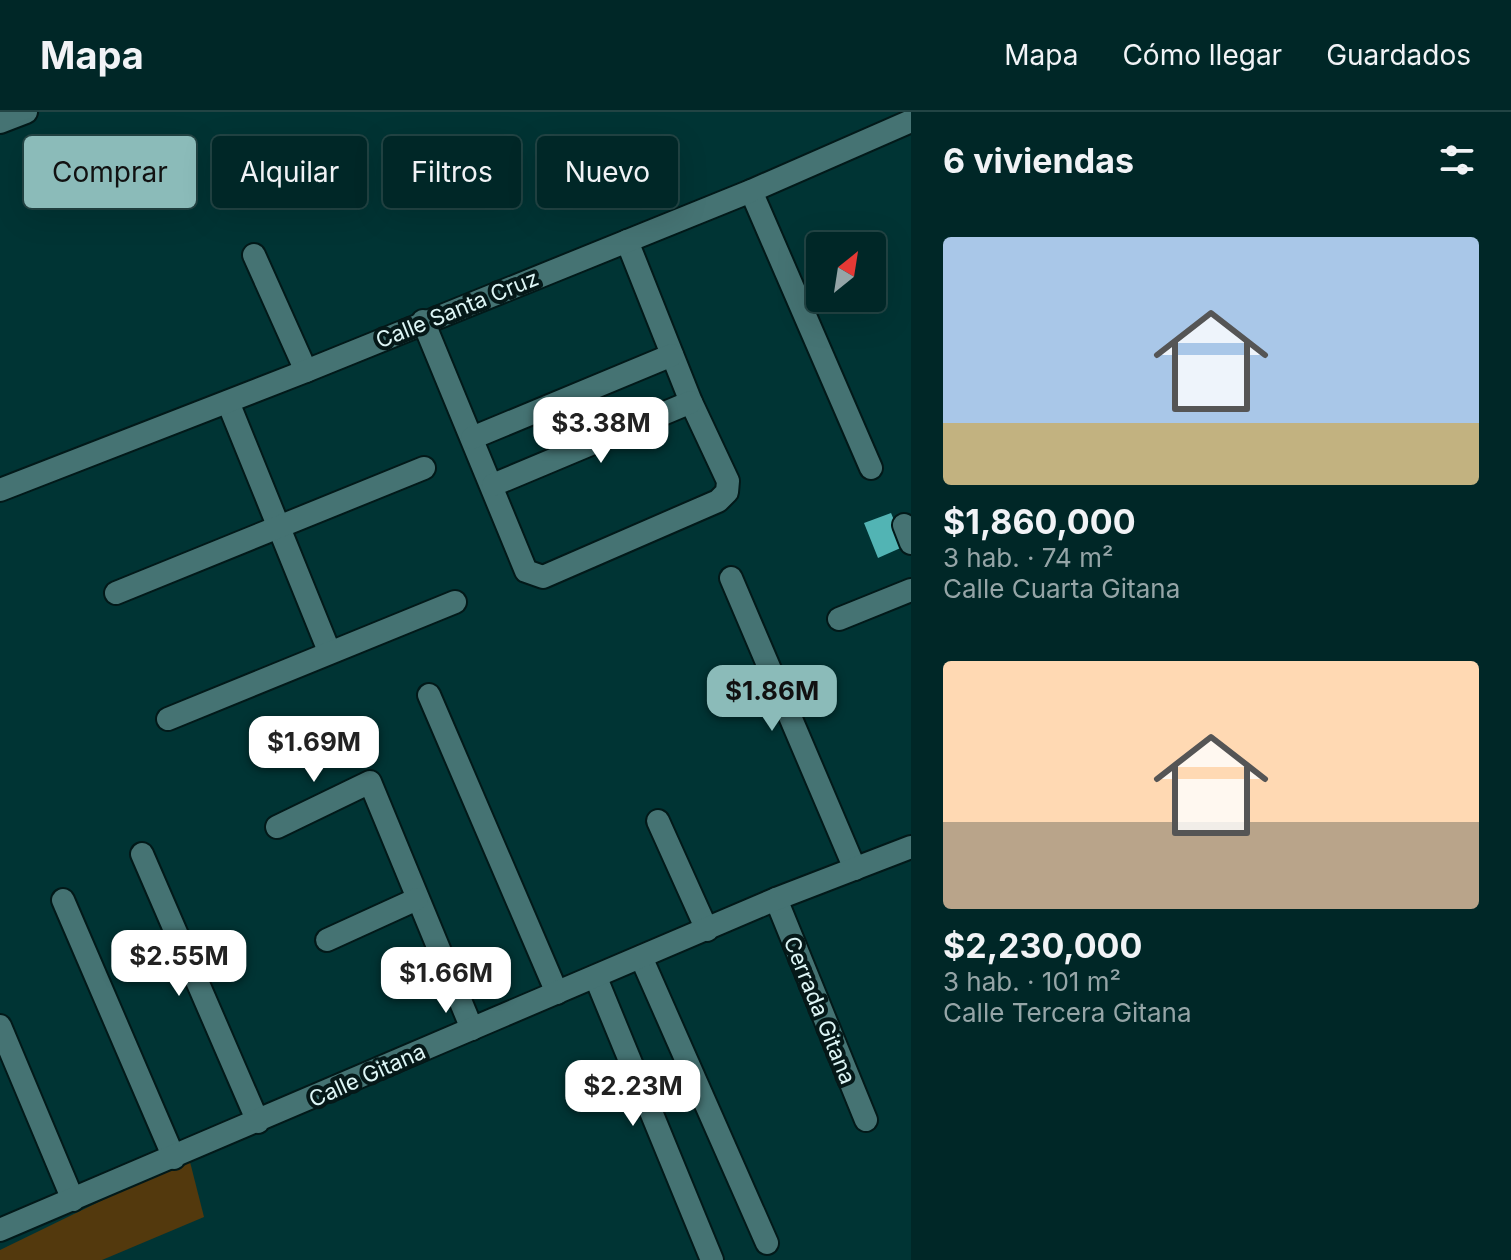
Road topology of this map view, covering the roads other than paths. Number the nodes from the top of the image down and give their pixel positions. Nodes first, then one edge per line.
1 (26, 112) edge
2 (0, 122) edge
3 (906, 125) edge
4 (751, 191) junction
5 (627, 241) junction
6 (254, 255) dead end
7 (423, 321) junction
8 (672, 355) junction
9 (306, 371) junction
10 (228, 402) junction
11 (691, 402) junction
12 (472, 438) junction
13 (424, 468) dead end
14 (871, 468) dead end
15 (493, 485) junction
16 (0, 490) edge
17 (278, 529) junction
18 (731, 578) dead end
19 (911, 590) edge
20 (116, 593) dead end
21 (455, 602) dead end
22 (839, 619) dead end
23 (329, 651) junction
24 (429, 695) dead end
25 (168, 719) dead end
26 (658, 821) dead end
27 (277, 827) dead end
28 (911, 847) edge
29 (142, 854) dead end
30 (855, 869) junction
31 (417, 899) junction
32 (776, 899) junction
33 (63, 900) dead end
34 (707, 930) junction
35 (327, 940) dead end
36 (641, 957) junction
37 (596, 978) junction
38 (557, 993) junction
39 (0, 1026) edge
40 (472, 1029) junction
41 (866, 1120) dead end
42 (258, 1122) junction
43 (174, 1158) junction
44 (73, 1200) junction
45 (0, 1230) edge
46 (767, 1243) dead end
47 (712, 1260) edge

1 - 2 street
3 - 4 street, Calle Santa Cruz
4 - 5 street, Calle Santa Cruz
4 - 14 street
5 - 7 street, Calle Santa Cruz
5 - 8 street
6 - 9 street
7 - 9 street, Calle Santa Cruz
7 - 12 street
8 - 11 street
8 - 12 street
9 - 10 street, Calle Santa Cruz
10 - 16 street, Calle Santa Cruz
10 - 17 street
11 - 15 street
11 - 15 street
12 - 15 street
13 - 17 street
17 - 20 street
17 - 23 street
18 - 30 street
19 - 22 street
21 - 23 street
23 - 25 street
24 - 38 street
26 - 34 street
27 - 31 street
28 - 30 street, Calle Gitana
29 - 42 street
30 - 32 street, Calle Gitana
31 - 35 street
31 - 40 street
32 - 34 street, Calle Gitana
32 - 41 street, Cerrada Gitana
33 - 43 street
34 - 36 street, Calle Gitana
36 - 37 street, Calle Gitana
36 - 46 street
37 - 38 street, Calle Gitana
37 - 47 street
38 - 40 street, Calle Gitana
39 - 44 street
40 - 42 street, Calle Gitana
42 - 43 street, Calle Gitana
43 - 44 street, Calle Gitana
44 - 45 street, Calle Gitana

